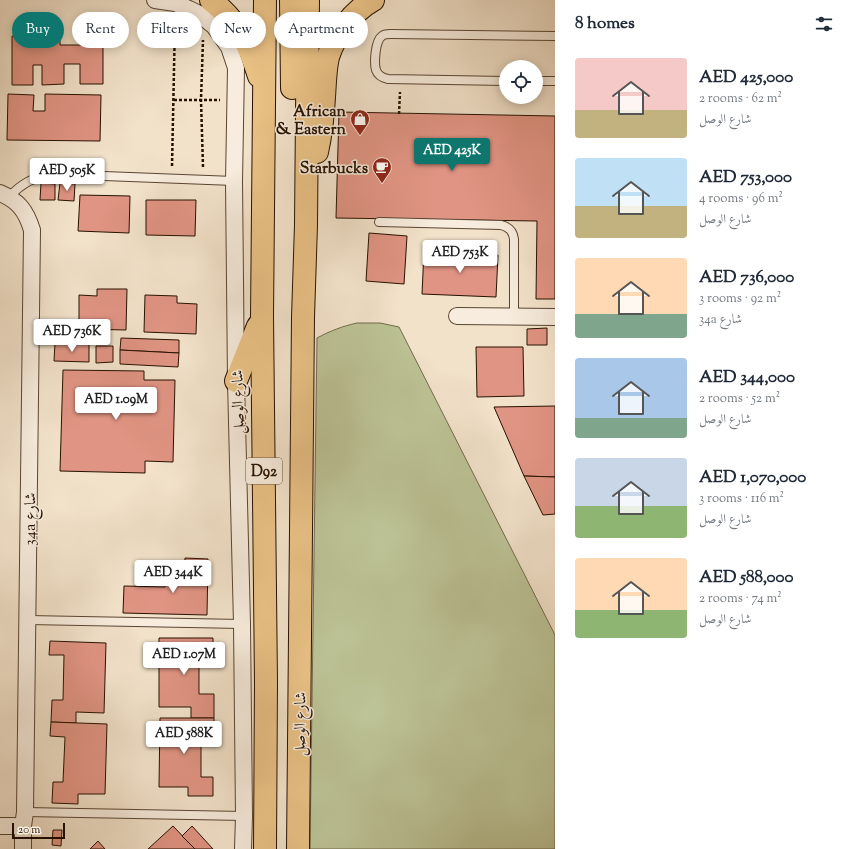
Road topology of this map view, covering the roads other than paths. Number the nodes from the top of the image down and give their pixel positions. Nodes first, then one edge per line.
1 (155, 0) edge
2 (211, 0) edge
3 (265, 0) edge
4 (291, 0) edge
5 (308, 0) edge
6 (373, 0) edge
7 (555, 36) edge
8 (499, 81) edge
9 (543, 81) edge
10 (555, 81) edge
11 (264, 93) junction
12 (234, 181) junction
13 (306, 186) junction
14 (4, 195) edge
15 (379, 222) dead end
16 (306, 225) junction
17 (262, 316) junction
18 (457, 316) dead end
19 (514, 317) junction
20 (555, 317) edge
21 (236, 381) junction
22 (28, 620) junction
23 (242, 624) junction
24 (244, 816) junction
25 (24, 819) junction
26 (0, 826) edge
27 (23, 849) edge
28 (244, 849) edge
29 (264, 849) edge
30 (298, 849) edge

1 - 12 street, شارع الوصل
2 - 11 main road
3 - 11 main road, شارع الوصل / D92
4 - 16 main road
5 - 13 main road, شارع الوصل / D92
6 - 13 main road
7 - 8 lane
9 - 10 lane
11 - 17 main road, شارع الوصل / D92
12 - 14 lane
12 - 21 street, شارع الوصل
13 - 16 main road, شارع الوصل / D92
14 - 22 street, 34a شارع
15 - 19 lane
16 - 30 main road, شارع الوصل / D92
17 - 21 main road
17 - 29 main road, شارع الوصل / D92
18 - 19 street
19 - 20 street
21 - 23 street, شارع الوصل
22 - 23 lane
22 - 25 street, 34a شارع
23 - 24 street, شارع الوصل
24 - 25 lane
24 - 28 street, شارع الوصل
25 - 26 street
25 - 27 street, 34a شارع

